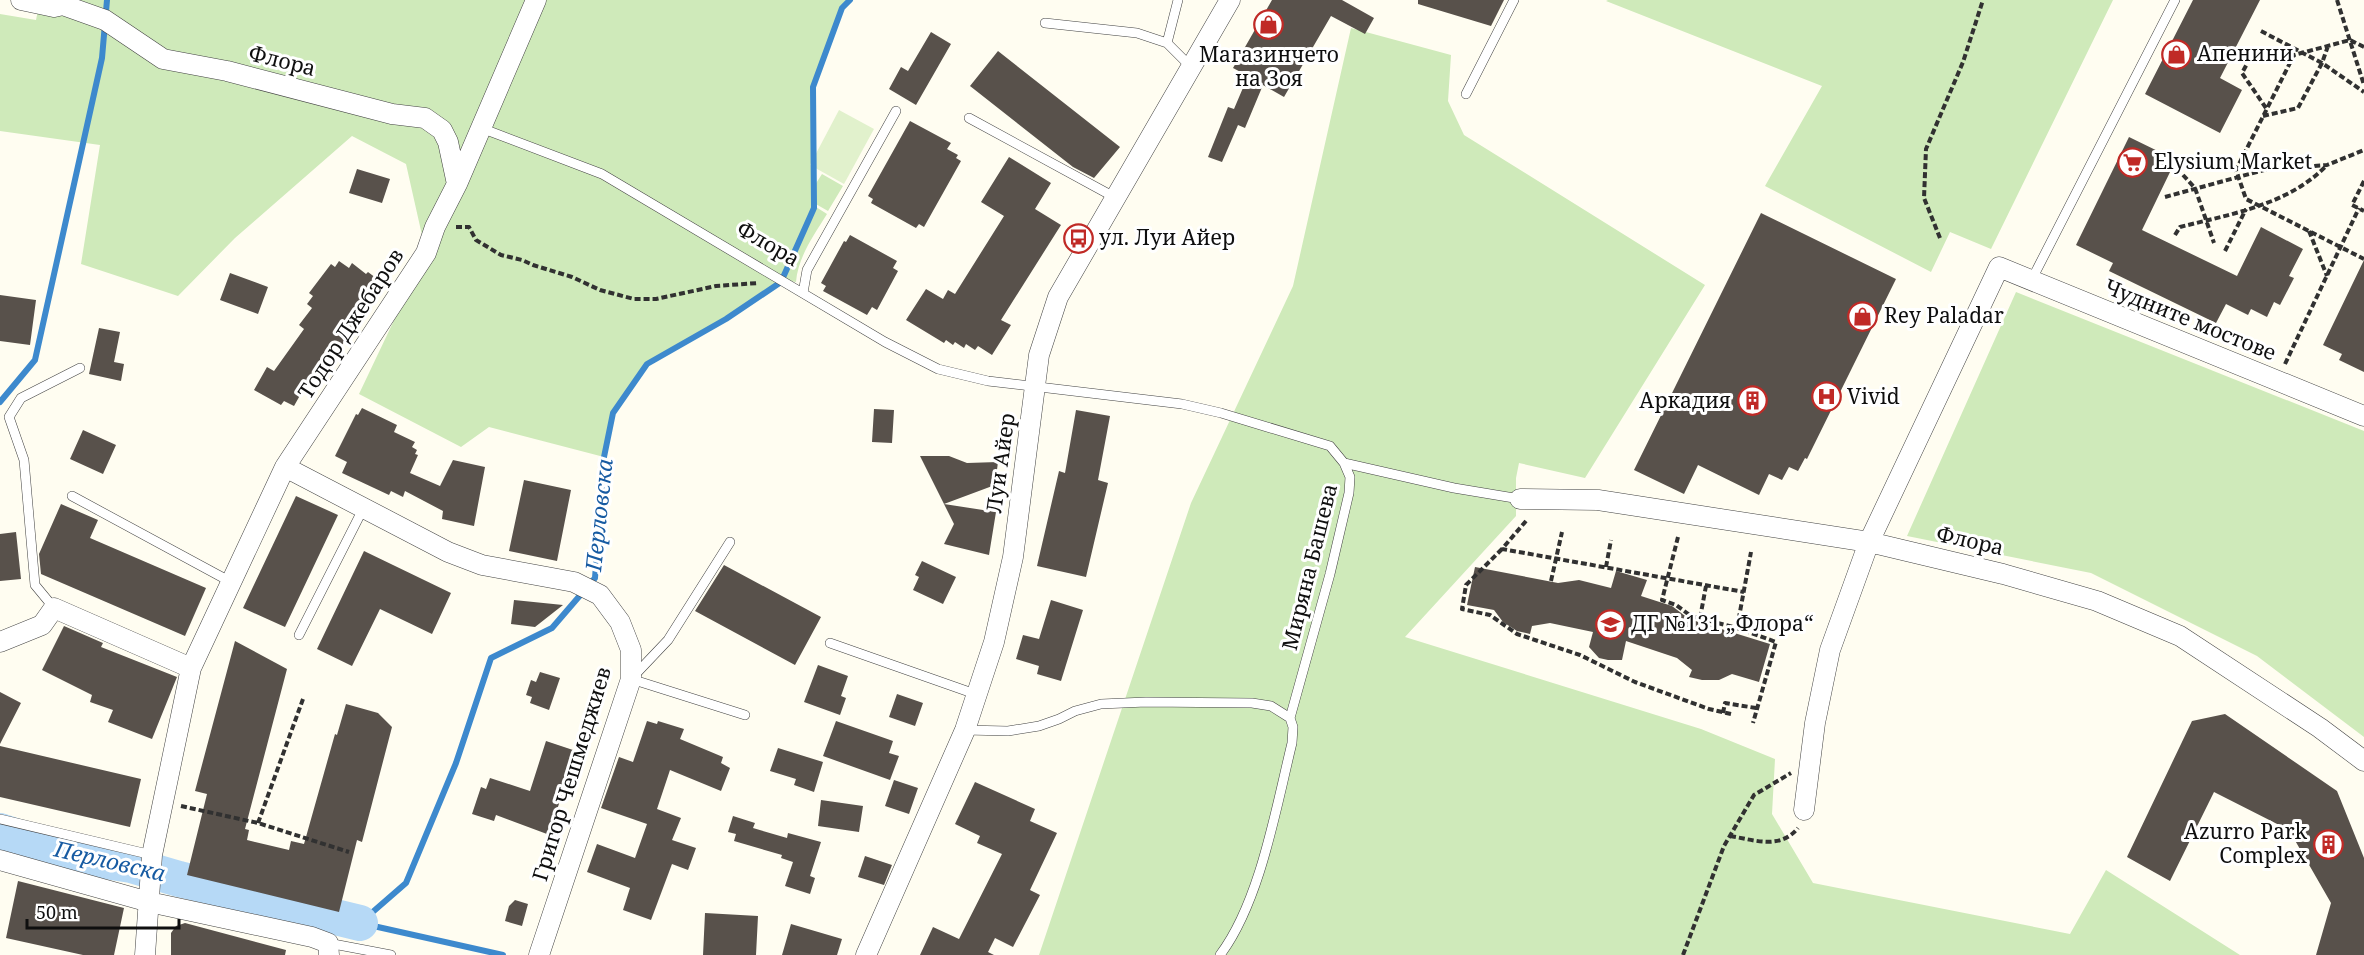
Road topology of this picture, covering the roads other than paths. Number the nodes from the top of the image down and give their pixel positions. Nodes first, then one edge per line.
1 (21, 0) edge
2 (536, 0) edge
3 (1178, 0) edge
4 (1230, 0) edge
5 (1514, 0) edge
6 (2175, 0) edge
7 (57, 4) edge
8 (1045, 23) dead end
9 (1167, 43) junction
10 (1191, 67) junction
11 (1466, 94) dead end
12 (896, 111) dead end
13 (969, 117) dead end
14 (481, 128) junction
15 (457, 184) junction
16 (1116, 198) junction
17 (2031, 281) junction
18 (803, 293) junction
19 (80, 368) dead end
20 (1034, 386) junction
21 (2364, 416) edge
22 (1344, 462) junction
23 (285, 467) junction
24 (72, 496) dead end
25 (1520, 499) joint
26 (363, 509) junction
27 (730, 542) dead end
28 (1869, 542) junction
29 (231, 582) junction
30 (54, 608) junction
31 (299, 635) dead end
32 (0, 642) edge
33 (830, 643) dead end
34 (191, 668) junction
35 (631, 679) junction
36 (978, 695) junction
37 (745, 715) dead end
38 (1290, 718) junction
39 (965, 730) junction
40 (2364, 761) edge
41 (1804, 810) road end
42 (0, 819) edge
43 (152, 859) junction
44 (0, 860) edge
45 (149, 898) junction
46 (328, 949) edge
47 (145, 955) edge
48 (391, 955) edge
49 (539, 955) edge
50 (866, 955) edge
51 (1220, 955) edge

1 - 7 street, Флора
2 - 14 street, Тодор Джебаров
3 - 9 lane
4 - 10 street, Луи Айер
5 - 11 lane
6 - 17 lane
7 - 15 street, Флора
8 - 9 lane
9 - 10 lane
10 - 16 street, Луи Айер
12 - 18 lane
13 - 16 lane
14 - 15 street, Тодор Джебаров
14 - 18 lane, Флора
15 - 23 street, Тодор Джебаров
16 - 20 street, Луи Айер
17 - 21 street, Чудните мостове
17 - 28 street, Чудните мостове
18 - 20 lane, Флора
19 - 30 lane
20 - 22 lane, Миряна Башева
20 - 36 street, Луи Айер
22 - 25 lane
22 - 38 lane, Миряна Башева
23 - 26 street, Григор Чешмеджиев
23 - 29 street, Тодор Джебаров
24 - 29 lane
25 - 28 street, Флора
26 - 31 lane
26 - 35 street, Григор Чешмеджиев
27 - 35 lane
28 - 40 street, Флора
28 - 41 street
29 - 34 street, Тодор Джебаров
30 - 32 street
30 - 34 street
33 - 36 lane
34 - 43 street, Тодор Джебаров
35 - 37 lane
35 - 49 street, Григор Чешмеджиев
36 - 39 street, Луи Айер
38 - 39 lane
38 - 51 lane, Миряна Башева
39 - 50 street, Луи Айер
42 - 43 lane
43 - 45 street, Тодор Джебаров
44 - 45 street
45 - 46 street
45 - 47 street, Тодор Джебаров
46 - 48 lane

